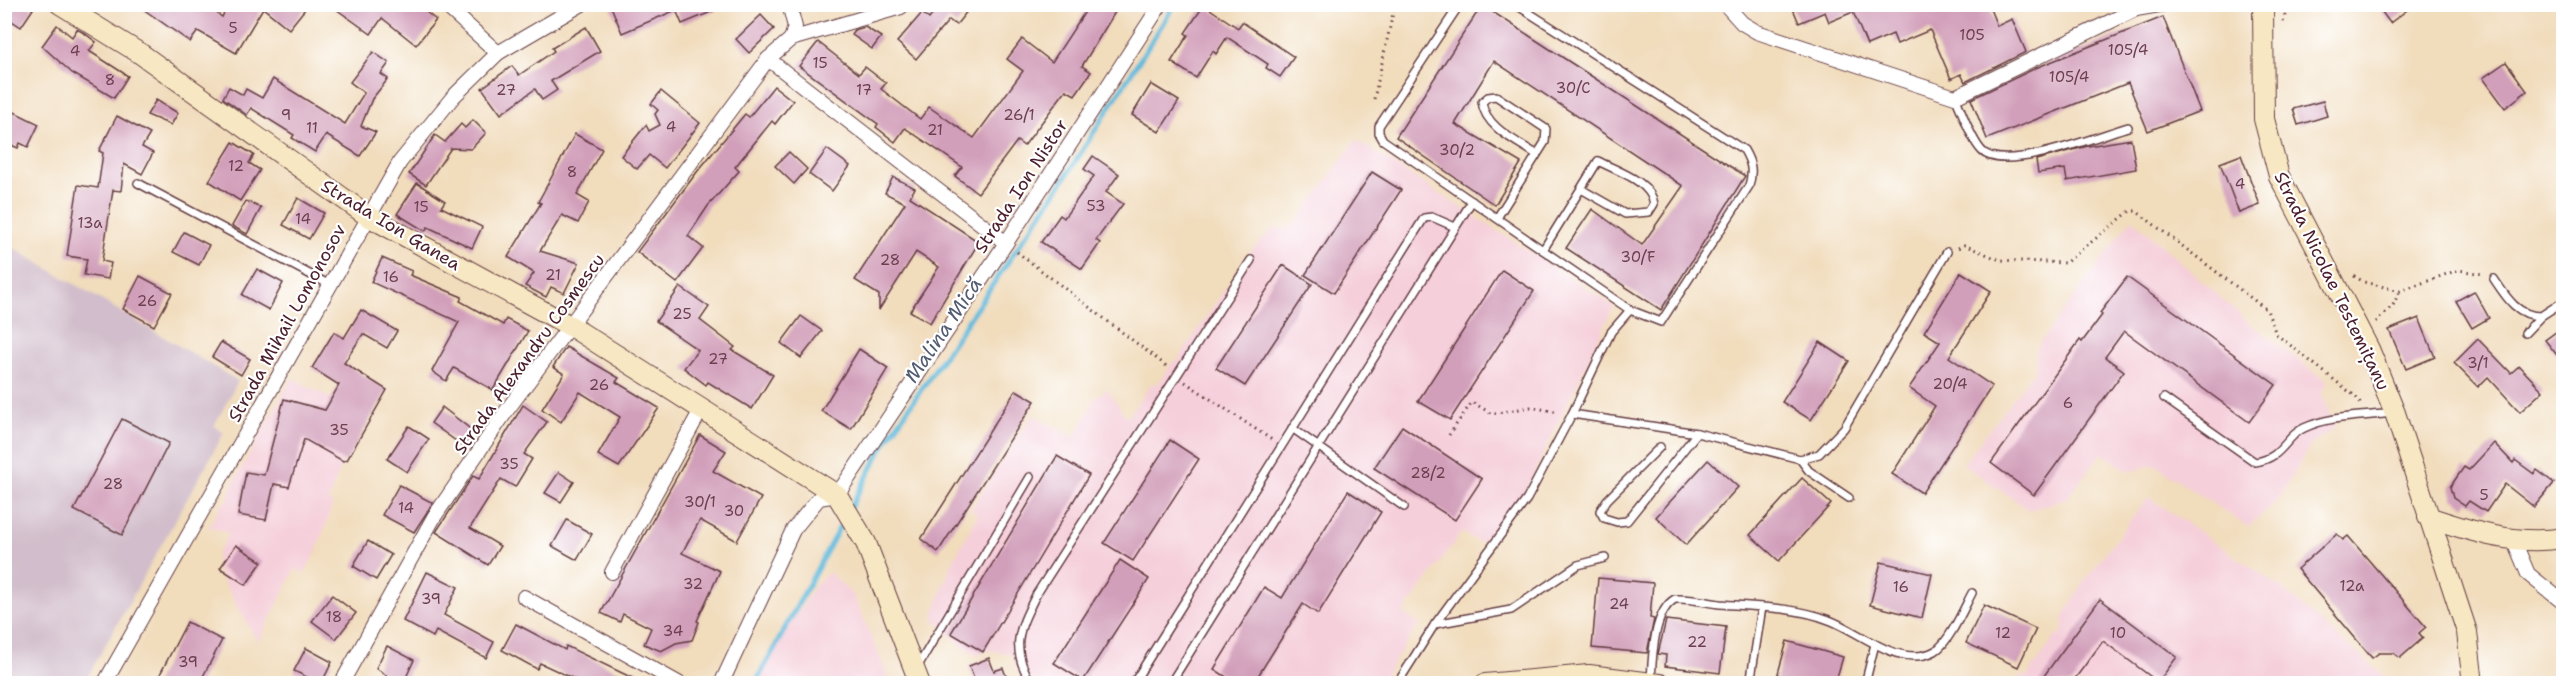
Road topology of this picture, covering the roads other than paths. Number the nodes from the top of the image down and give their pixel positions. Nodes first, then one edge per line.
1 (60, 4) edge
2 (444, 4) edge
3 (582, 4) edge
4 (789, 4) edge
5 (1161, 4) edge
6 (1460, 4) edge
7 (1515, 4) edge
8 (1725, 4) edge
9 (2164, 4) edge
10 (2263, 4) edge
11 (901, 7) dead end
12 (2132, 7) edge
13 (791, 39) junction
14 (498, 53) junction
15 (768, 59) junction
16 (1955, 98) junction
17 (2128, 127) dead end
18 (1536, 154) junction
19 (138, 183) dead end
20 (1581, 189) junction
21 (1472, 201) junction
22 (368, 216) junction
23 (1497, 218) junction
24 (1455, 227) junction
25 (1006, 243) junction
26 (1544, 250) junction
27 (1947, 252) road end
28 (1251, 260) dead end
29 (2494, 279) road end
30 (330, 285) junction
31 (2564, 301) edge
32 (1630, 310) junction
33 (2541, 316) junction
34 (572, 327) junction
35 (2525, 333) dead end
36 (2164, 398) dead end
37 (702, 408) junction
38 (2395, 412) junction
39 (1572, 414) junction
40 (1292, 428) junction
41 (1697, 433) junction
42 (1320, 447) junction
43 (1660, 447) dead end
44 (1800, 459) junction
45 (1030, 477) dead end
46 (837, 495) junction
47 (1849, 498) dead end
48 (1404, 507) dead end
49 (2428, 517) junction
50 (2564, 538) edge
51 (2514, 541) junction
52 (1605, 558) dead end
53 (612, 573) dead end
54 (1972, 593) dead end
55 (524, 597) dead end
56 (2564, 603) edge
57 (1762, 607) junction
58 (1436, 624) junction
59 (1875, 644) junction
60 (917, 677) edge
61 (1656, 683) edge
62 (104, 684) edge
63 (341, 684) edge
64 (680, 684) edge
65 (721, 684) edge
66 (1032, 684) edge
67 (1133, 684) edge
68 (1170, 684) edge
69 (1396, 684) edge
70 (1485, 684) edge
71 (1750, 684) edge
72 (1865, 684) edge
73 (2473, 684) edge

1 - 22 street, Strada Ion Ganea
2 - 14 street
3 - 14 street, Strada Mihail Lomonosov
4 - 13 street
5 - 25 street, Strada Ion Nistor
6 - 21 lane
7 - 32 lane
8 - 16 street
9 - 12 street
10 - 38 street, Strada Nicolae Testemițanu
11 - 13 street, Strada Alexandru Cosmescu
12 - 16 street
13 - 15 street, Strada Alexandru Cosmescu
14 - 22 street, Strada Mihail Lomonosov
15 - 25 street
15 - 34 street, Strada Alexandru Cosmescu
16 - 17 lane
18 - 18 lane
18 - 23 lane
19 - 30 lane
20 - 20 lane
20 - 26 lane
21 - 23 lane
21 - 24 lane
22 - 30 street, Strada Mihail Lomonosov
22 - 34 street, Strada Ion Ganea
23 - 26 lane
24 - 40 lane
24 - 42 lane
25 - 46 street, Strada Ion Nistor
26 - 32 lane
27 - 44 lane
28 - 66 lane
29 - 33 lane
30 - 62 street, Strada Mihail Lomonosov
31 - 33 lane
32 - 39 lane
33 - 35 lane
34 - 37 street, Strada Ion Ganea
34 - 63 street, Strada Alexandru Cosmescu
36 - 38 lane
37 - 46 street, Strada Ion Ganea
37 - 53 street
38 - 49 street, Strada Nicolae Testemițanu
39 - 41 lane
39 - 58 lane
40 - 42 lane
40 - 67 lane
41 - 43 lane
41 - 44 lane
42 - 48 lane
42 - 68 lane
44 - 47 lane
45 - 60 lane
46 - 60 street
46 - 65 street
49 - 51 street
49 - 73 street, Strada Nicolae Testemițanu
50 - 51 street
51 - 56 street
52 - 58 lane
54 - 59 lane
55 - 64 street
57 - 59 lane
57 - 61 lane
57 - 71 lane
58 - 69 lane
59 - 72 lane
61 - 70 street

